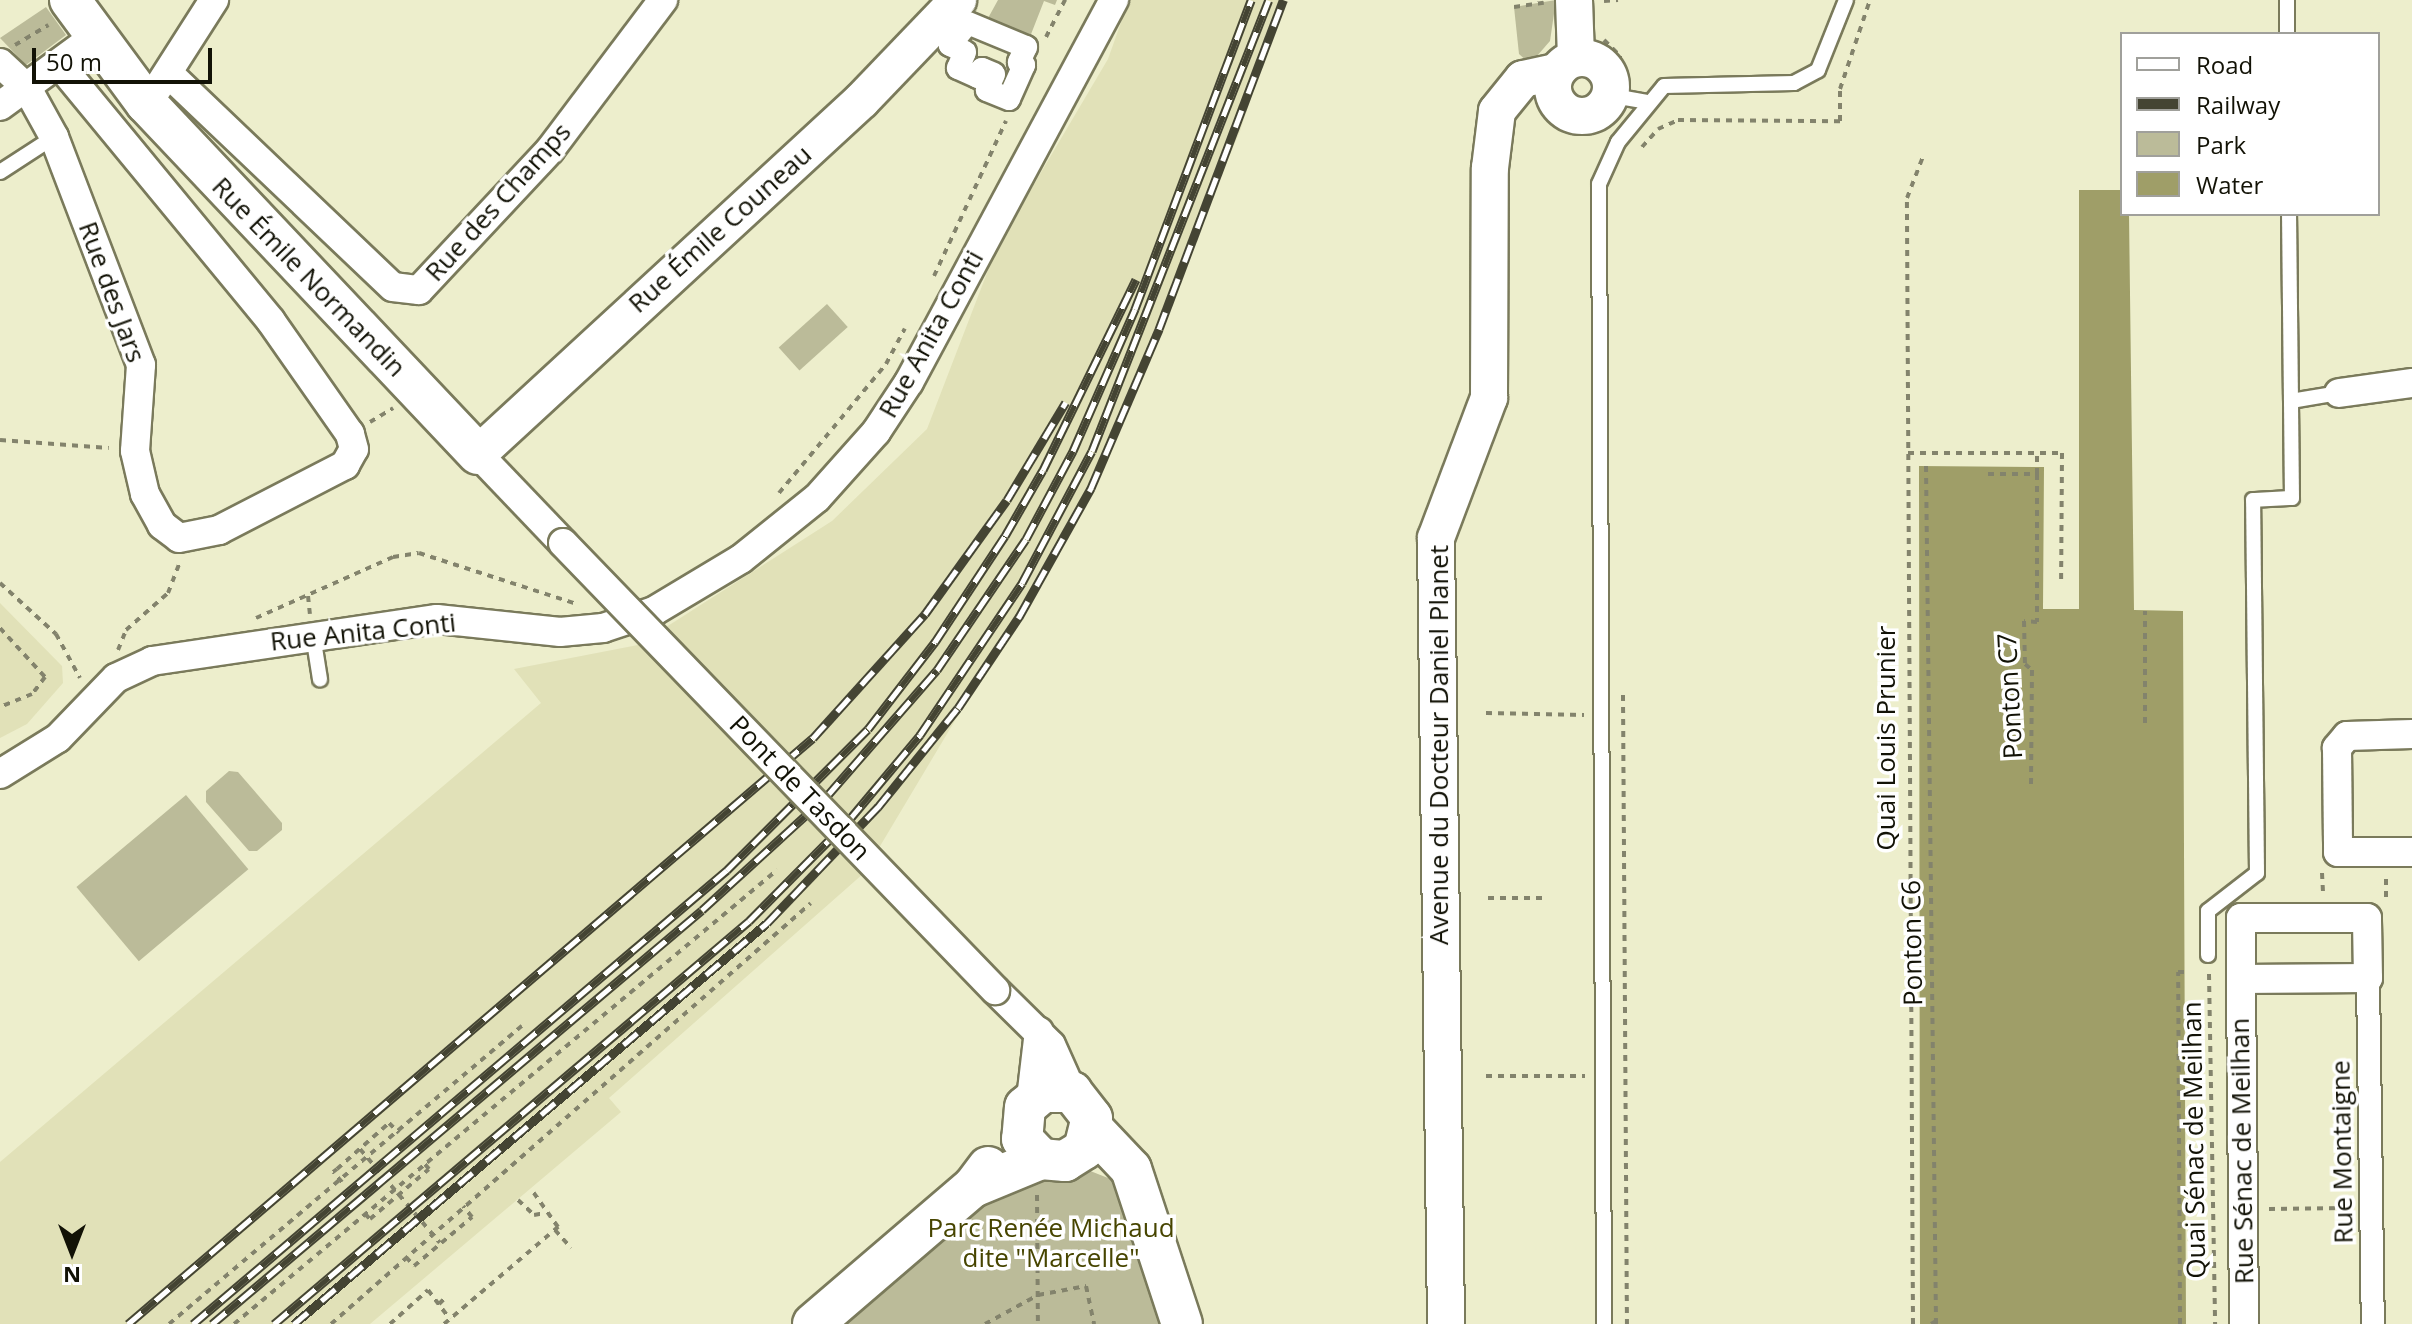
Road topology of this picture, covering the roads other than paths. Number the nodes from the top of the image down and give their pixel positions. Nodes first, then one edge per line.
1 (214, 0) edge
2 (663, 0) edge
3 (1114, 0) edge
4 (1574, 0) edge
5 (1846, 0) edge
6 (2287, 0) edge
7 (952, 2) edge
8 (83, 17) edge
9 (2287, 32) edge
10 (59, 64) junction
11 (12, 74) edge
12 (1562, 77) junction
13 (158, 88) junction
14 (1608, 101) junction
15 (1646, 102) junction
16 (0, 106) edge
17 (54, 137) junction
18 (0, 172) edge
19 (2289, 216) edge
20 (2412, 383) edge
21 (2339, 393) joint
22 (2291, 401) junction
23 (478, 454) junction
24 (187, 538) joint
25 (563, 543) joint
26 (313, 635) junction
27 (320, 679) dead end
28 (2412, 734) edge
29 (0, 774) edge
30 (2412, 852) edge
31 (2208, 955) road end
32 (2368, 978) junction
33 (2241, 979) junction
34 (1039, 1031) junction
35 (1603, 1076) junction
36 (1072, 1092) junction
37 (1026, 1112) junction
38 (1093, 1129) junction
39 (1048, 1171) junction
40 (973, 1187) junction
41 (1146, 1204) junction
42 (813, 1324) edge
43 (1182, 1324) edge
44 (1446, 1324) edge
45 (2244, 1324) edge
46 (2373, 1324) edge

1 - 13 street
2 - 13 street, Rue des Champs
3 - 26 street, Rue Anita Conti
4 - 12 street
5 - 15 lane
6 - 9 lane
7 - 23 street, Rue Émile Couneau
8 - 10 street
8 - 13 main road, Rue Émile Normandin
10 - 11 street
10 - 24 street, Rue Émile Normandin
11 - 16 street
11 - 17 street, Rue des Jars
12 - 14 street
12 - 14 street
12 - 44 street, Avenue du Docteur Daniel Planet
13 - 23 main road, Rue Émile Normandin
14 - 15 lane
15 - 35 lane
17 - 18 lane
17 - 24 street, Rue des Jars
19 - 22 lane
20 - 21 street
21 - 22 lane
22 - 31 lane
23 - 25 street, Rue Émile Normandin
25 - 34 street, Pont de Tasdon, bridge
26 - 27 lane
26 - 29 street, Rue Anita Conti
28 - 30 street
32 - 33 street, Rue Sénac de Meilhan
32 - 33 street, Rue Sénac de Meilhan
32 - 46 street, Rue Montaigne
33 - 45 street, Rue Sénac de Meilhan
34 - 36 street, Pont de Tasdon
34 - 37 street
35 - 35 lane
36 - 37 main road
36 - 38 main road
37 - 39 main road
37 - 40 main road
38 - 39 main road
38 - 41 main road
39 - 40 main road
39 - 41 main road
40 - 42 main road
41 - 43 main road

